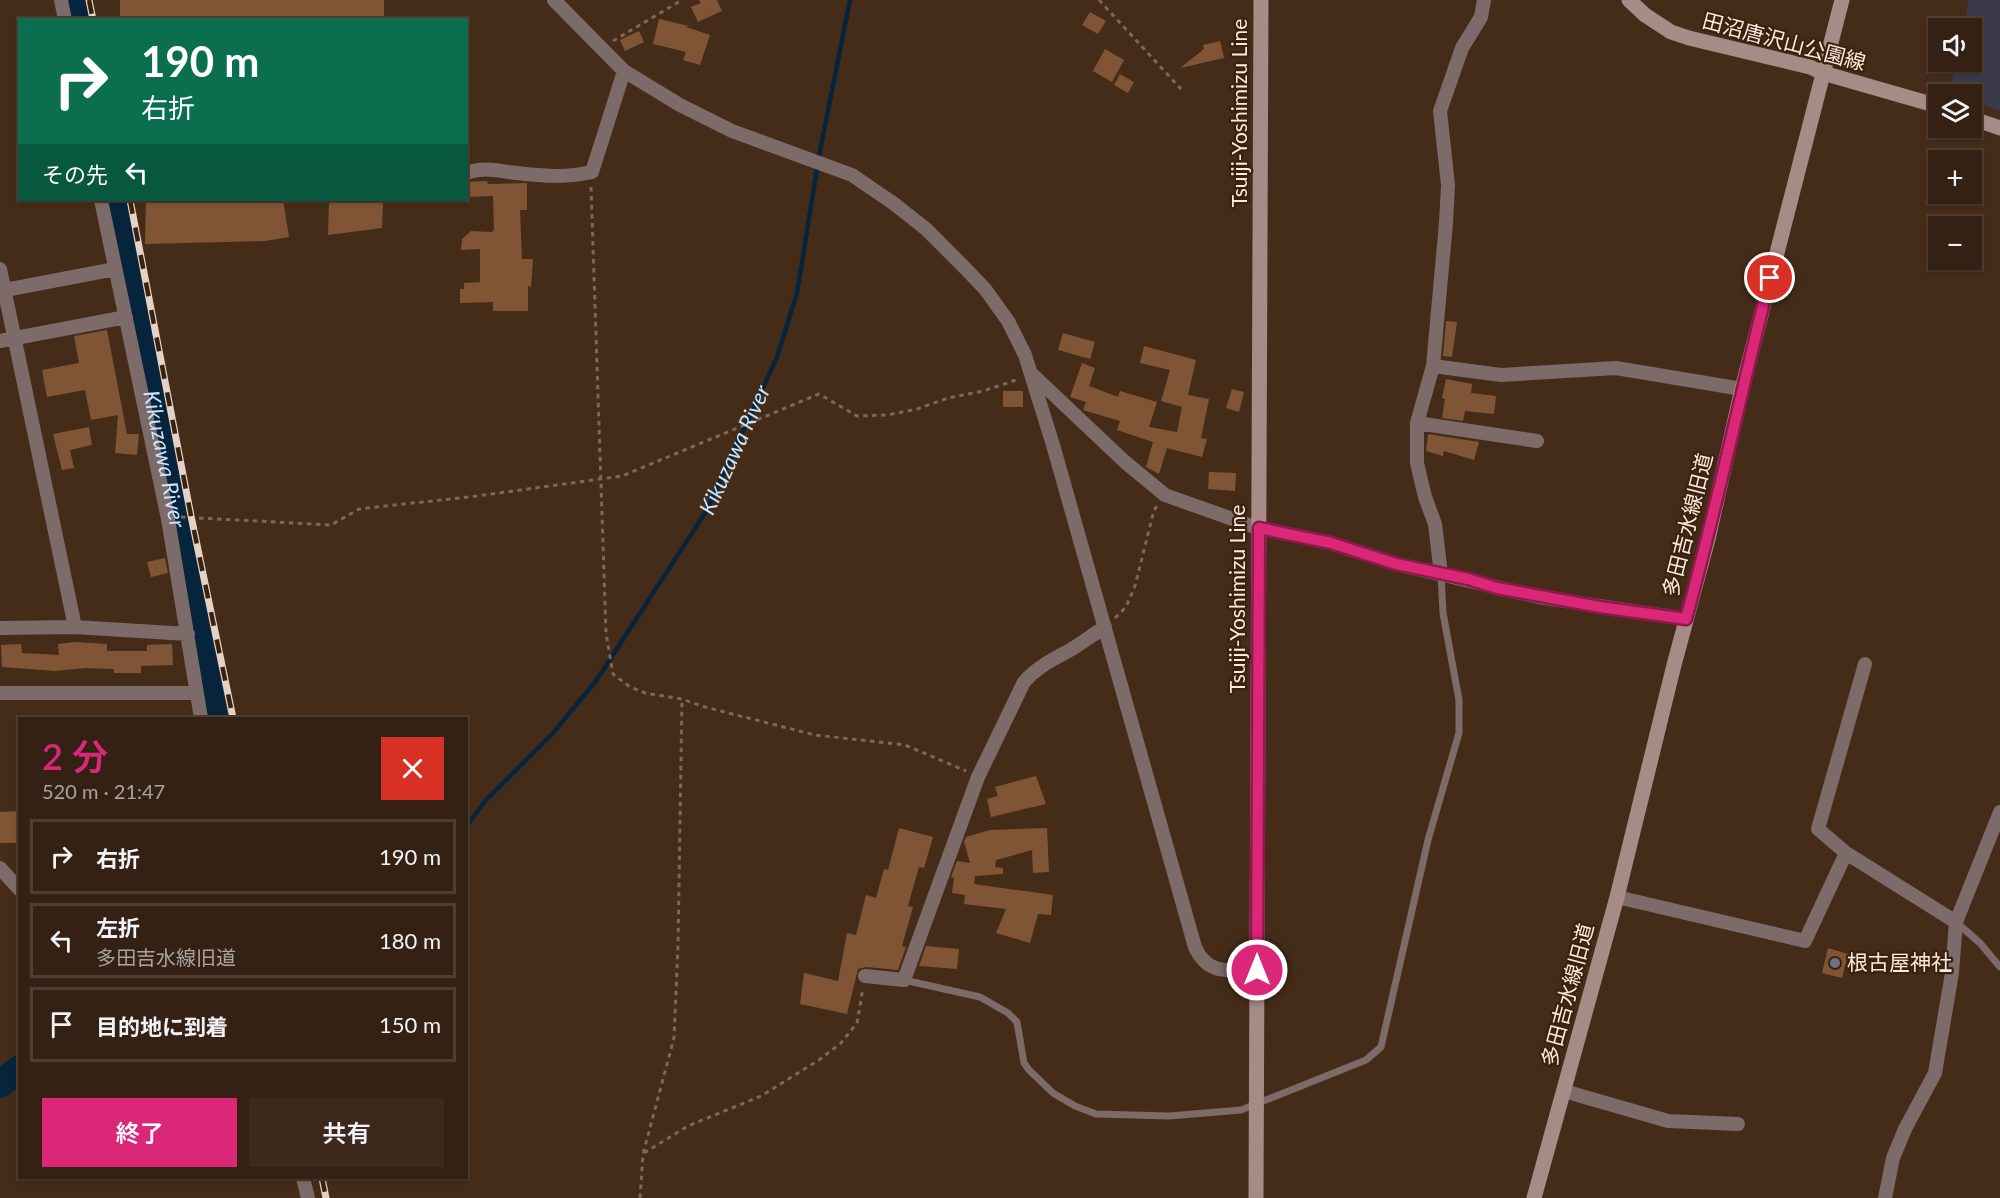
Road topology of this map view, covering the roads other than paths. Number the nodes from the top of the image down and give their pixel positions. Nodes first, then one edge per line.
1 (61, 0) edge
2 (554, 0) edge
3 (1261, 0) edge
4 (1484, 0) edge
5 (1629, 0) edge
6 (1842, 0) edge
7 (65, 18) edge
8 (624, 70) junction
9 (1822, 73) junction
10 (1928, 103) edge
11 (1982, 122) edge
12 (2000, 128) edge
13 (468, 173) edge
14 (101, 201) edge
15 (116, 268) junction
16 (0, 269) edge
17 (2, 290) edge
18 (126, 317) junction
19 (7, 340) edge
20 (1433, 366) junction
21 (1032, 375) junction
22 (1742, 389) junction
23 (1417, 423) junction
24 (1537, 441) dead end
25 (1259, 528) junction
26 (1441, 573) junction
27 (1686, 619) junction
28 (75, 627) junction
29 (1106, 627) junction
30 (0, 628) edge
31 (188, 634) junction
32 (1865, 664) dead end
33 (0, 693) edge
34 (196, 693) junction
35 (201, 717) edge
36 (2000, 812) edge
37 (1846, 853) junction
38 (0, 868) edge
39 (18, 888) edge
40 (1617, 897) junction
41 (1956, 922) junction
42 (2000, 967) edge
43 (1257, 970) junction
44 (865, 976) road end
45 (904, 980) junction
46 (1564, 1091) junction
47 (1257, 1105) junction
48 (1738, 1124) dead end
49 (303, 1179) edge
50 (308, 1198) edge
51 (1256, 1198) edge
52 (1534, 1198) edge
53 (1885, 1198) edge

1 - 7 street
2 - 8 street
3 - 25 main road, Tsuiji-Yoshimizu Line
4 - 20 street
5 - 9 main road, 田沼唐沢山公園線
6 - 9 main road, 多田吉水線旧道
8 - 13 street
8 - 21 street
9 - 10 main road, 田沼唐沢山公園線
9 - 22 main road, 多田吉水線旧道
11 - 12 main road
14 - 15 street
15 - 17 street
15 - 18 street
16 - 17 street
17 - 19 street
18 - 19 street
18 - 31 street
19 - 28 street
20 - 22 street
20 - 23 street
21 - 25 street
21 - 29 street
22 - 27 main road, 多田吉水線旧道
23 - 24 street
23 - 26 street
25 - 26 street
25 - 43 main road, Tsuiji-Yoshimizu Line
26 - 27 street
26 - 47 lane
27 - 40 main road, 多田吉水線旧道
28 - 30 street
28 - 31 street
29 - 43 street
29 - 45 street
31 - 34 street
32 - 37 street
33 - 34 street
34 - 35 street
36 - 41 street
37 - 40 street
37 - 41 street
38 - 39 street
40 - 46 main road, 多田吉水線旧道
41 - 42 lane
41 - 53 street
43 - 47 main road, Tsuiji-Yoshimizu Line
44 - 45 street
45 - 47 lane
46 - 48 street
46 - 52 main road, 多田吉水線旧道
47 - 51 main road, Tsuiji-Yoshimizu Line
49 - 50 street

